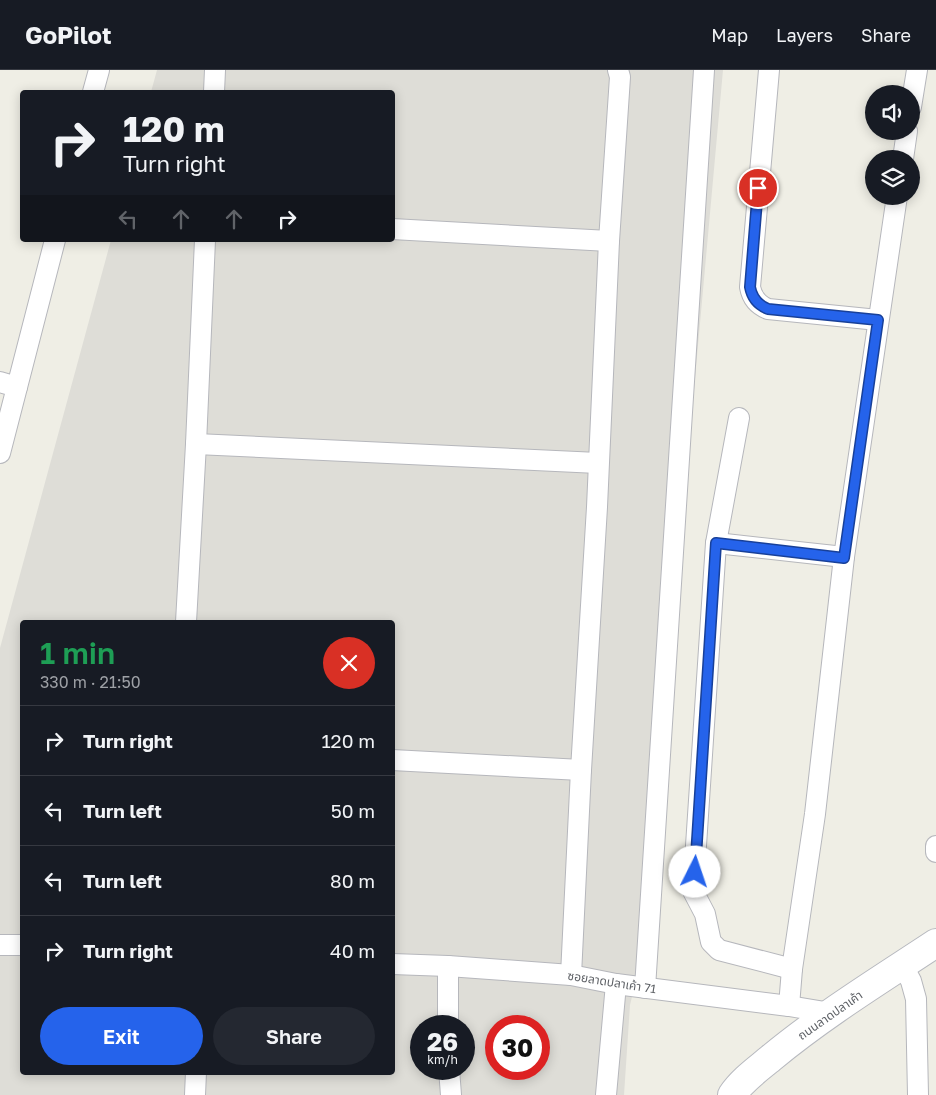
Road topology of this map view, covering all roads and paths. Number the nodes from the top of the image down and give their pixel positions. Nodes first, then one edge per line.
1 (99, 70) edge
2 (215, 70) edge
3 (618, 70) edge
4 (704, 70) edge
5 (769, 70) edge
6 (917, 70) edge
7 (914, 85) edge
8 (94, 90) edge
9 (214, 90) edge
10 (897, 205) edge
11 (395, 229) edge
12 (609, 241) junction
13 (54, 242) edge
14 (204, 242) edge
15 (878, 320) junction
16 (9, 385) edge
17 (739, 418) dead end
18 (196, 444) junction
19 (0, 453) edge
20 (598, 464) junction
21 (716, 543) junction
22 (844, 558) junction
23 (186, 620) edge
24 (395, 760) edge
25 (581, 770) junction
26 (936, 846) edge
27 (936, 852) edge
28 (936, 943) edge
29 (0, 945) edge
30 (20, 945) edge
31 (395, 964) edge
32 (448, 966) junction
33 (902, 966) junction
34 (792, 969) junction
35 (571, 975) junction
36 (616, 984) junction
37 (645, 988) junction
38 (789, 1006) junction
39 (831, 1013) junction
40 (448, 1015) edge
41 (196, 1075) edge
42 (450, 1080) edge
43 (195, 1095) edge
44 (451, 1095) edge
45 (606, 1095) edge
46 (732, 1095) edge
47 (918, 1095) edge

1 - 8 street
2 - 9 street
3 - 12 street
4 - 37 street
5 - 15 street
6 - 7 street
10 - 15 street
11 - 12 street
12 - 20 street
13 - 16 street
14 - 18 street
15 - 22 street
16 - 19 street
17 - 21 street
18 - 20 street
18 - 23 street
20 - 25 street
21 - 22 street
21 - 34 street
22 - 34 street
24 - 25 street
25 - 35 street
26 - 27 street
28 - 33 main road, ถนนลาดปลาเค้า
29 - 30 street
31 - 32 street, ซอยลาดปลาเค้า 71
32 - 35 street, ซอยลาดปลาเค้า 71
32 - 40 street
33 - 39 main road, ถนนลาดปลาเค้า
33 - 47 street
34 - 38 street
35 - 36 street, ซอยลาดปลาเค้า 71
36 - 37 street, ซอยลาดปลาเค้า 71
36 - 45 street
37 - 38 street, ซอยลาดปลาเค้า 71
38 - 39 street, ซอยลาดปลาเค้า 71
39 - 46 main road, ถนนลาดปลาเค้า
41 - 43 street
42 - 44 street

